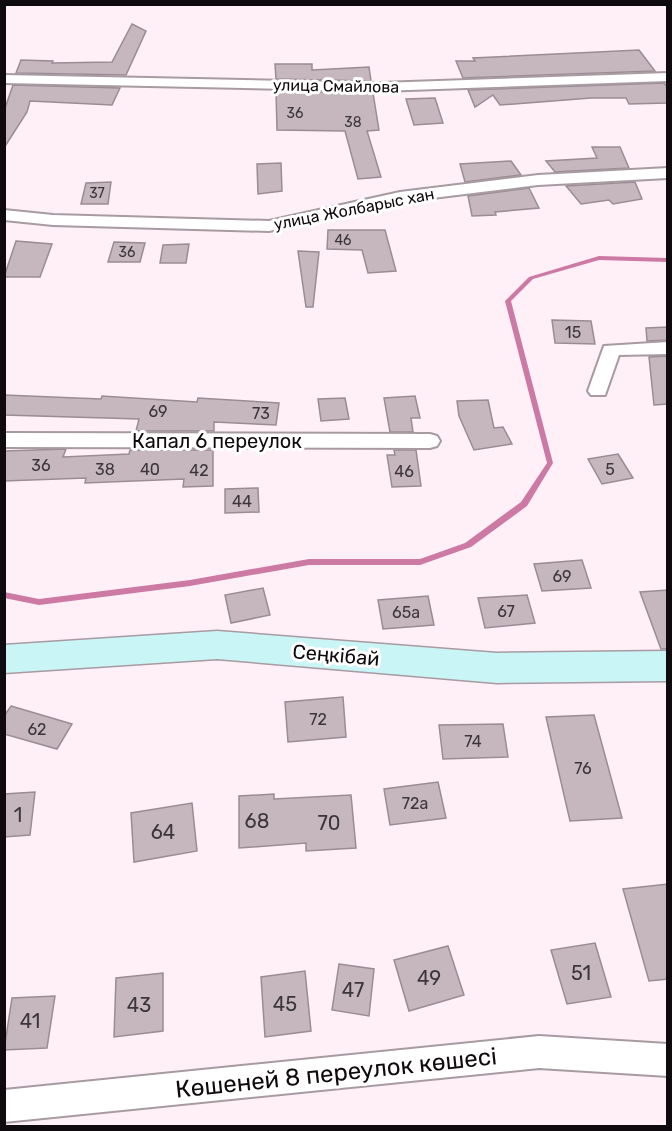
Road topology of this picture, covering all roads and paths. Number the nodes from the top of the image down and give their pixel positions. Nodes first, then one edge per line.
1 (668, 78) edge
2 (4, 79) edge
3 (668, 173) edge
4 (4, 215) edge
5 (668, 348) edge
6 (598, 391) dead end
7 (4, 441) edge
8 (430, 441) dead end
9 (4, 659) edge
10 (668, 666) edge
11 (668, 1060) edge
12 (4, 1106) edge

1 - 2 street, улица Смайлова
3 - 4 street, улица Жолбарыс хан
5 - 6 street
7 - 8 street, Капал 6 переулок
9 - 10 street, Сеңкібай
11 - 12 street, Көшеней 8 переулок көшесі

